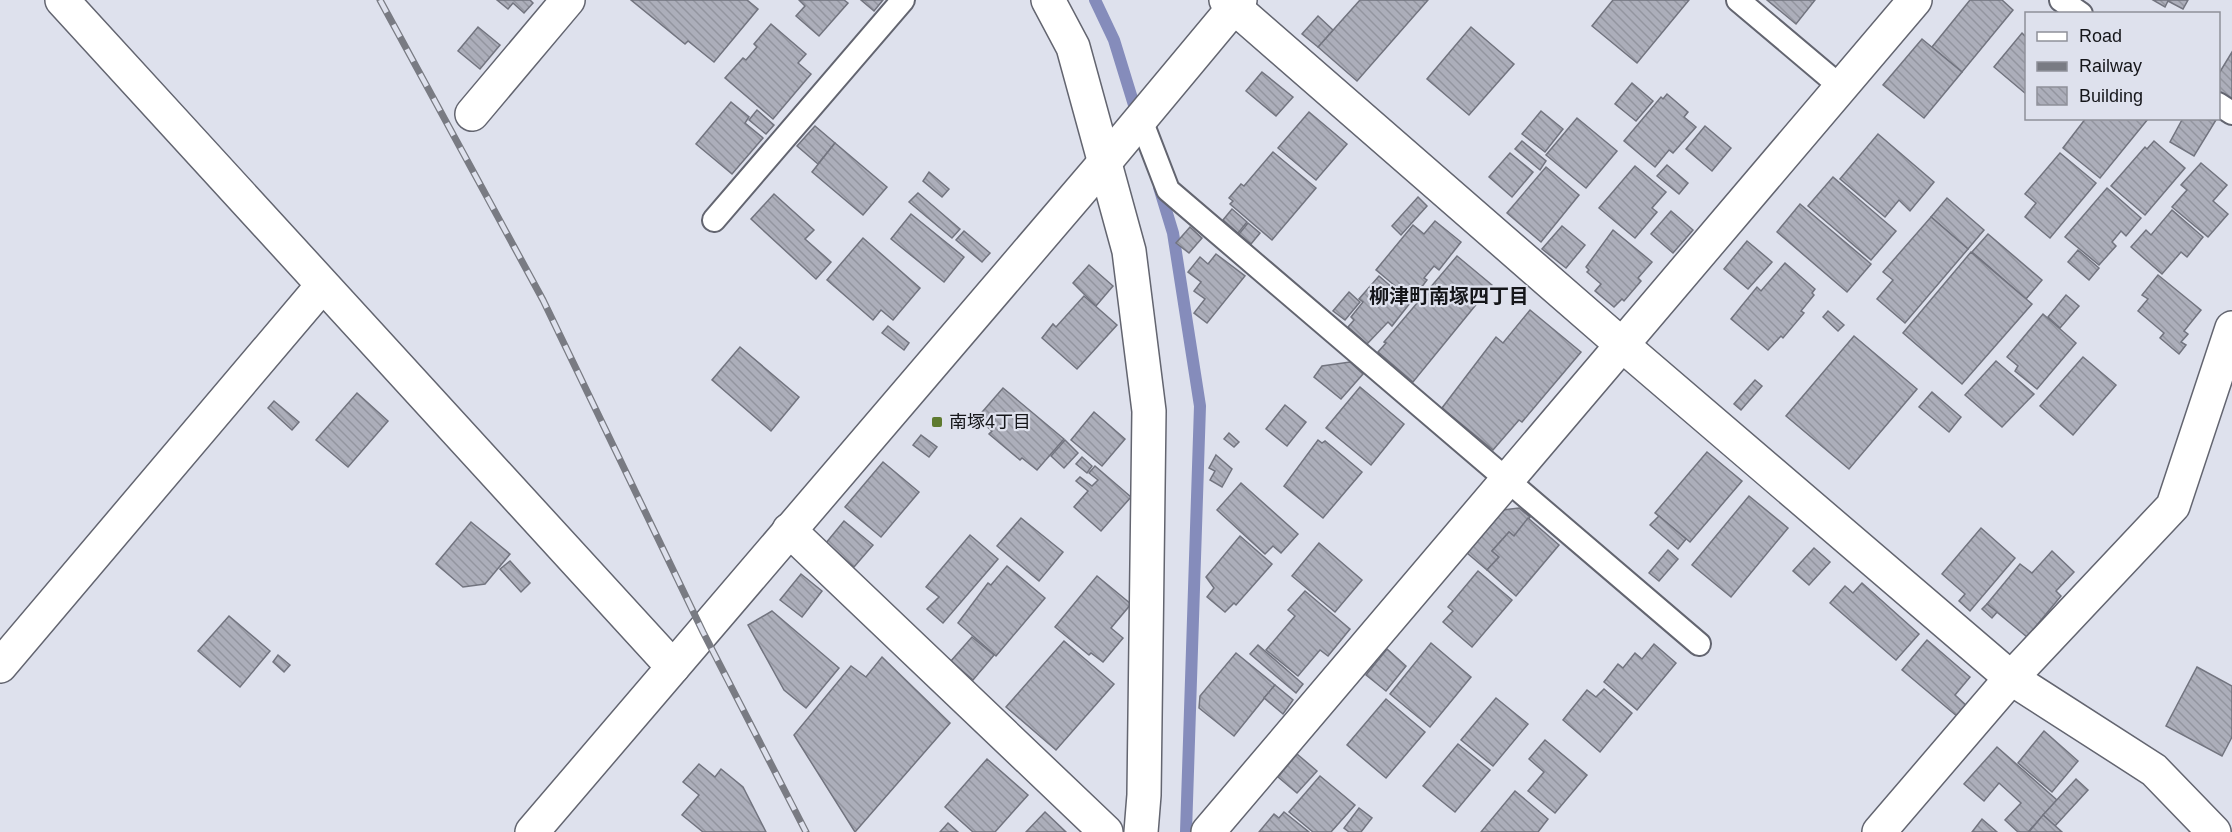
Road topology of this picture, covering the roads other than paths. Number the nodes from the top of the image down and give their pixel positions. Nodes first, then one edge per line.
1 (62, 0) edge
2 (568, 0) edge
3 (903, 0) edge
4 (1048, 0) edge
5 (1738, 0) edge
6 (1915, 0) edge
7 (2061, 0) edge
8 (1233, 2) edge
9 (2078, 12) edge
10 (1841, 87) junction
11 (472, 114) dead end
12 (1141, 120) junction
13 (1105, 162) junction
14 (714, 220) dead end
15 (322, 286) junction
16 (2232, 328) edge
17 (1621, 344) junction
18 (1506, 480) junction
19 (789, 530) junction
20 (1699, 644) dead end
21 (0, 666) edge
22 (673, 667) junction
23 (2011, 678) junction
24 (532, 832) edge
25 (1107, 832) edge
26 (1141, 832) edge
27 (1208, 832) edge
28 (1879, 832) edge
29 (2214, 832) edge

1 - 15 street
2 - 11 street
3 - 14 lane
4 - 13 street
5 - 10 lane
6 - 10 street
7 - 9 lane
8 - 12 street
8 - 17 street
10 - 17 street
12 - 13 street
12 - 18 lane
13 - 19 street
13 - 26 street
15 - 21 street
15 - 22 street
16 - 23 street
17 - 18 street
17 - 23 street
18 - 20 lane
18 - 27 street
19 - 22 street
19 - 25 street
22 - 24 street
23 - 28 street
23 - 29 street

